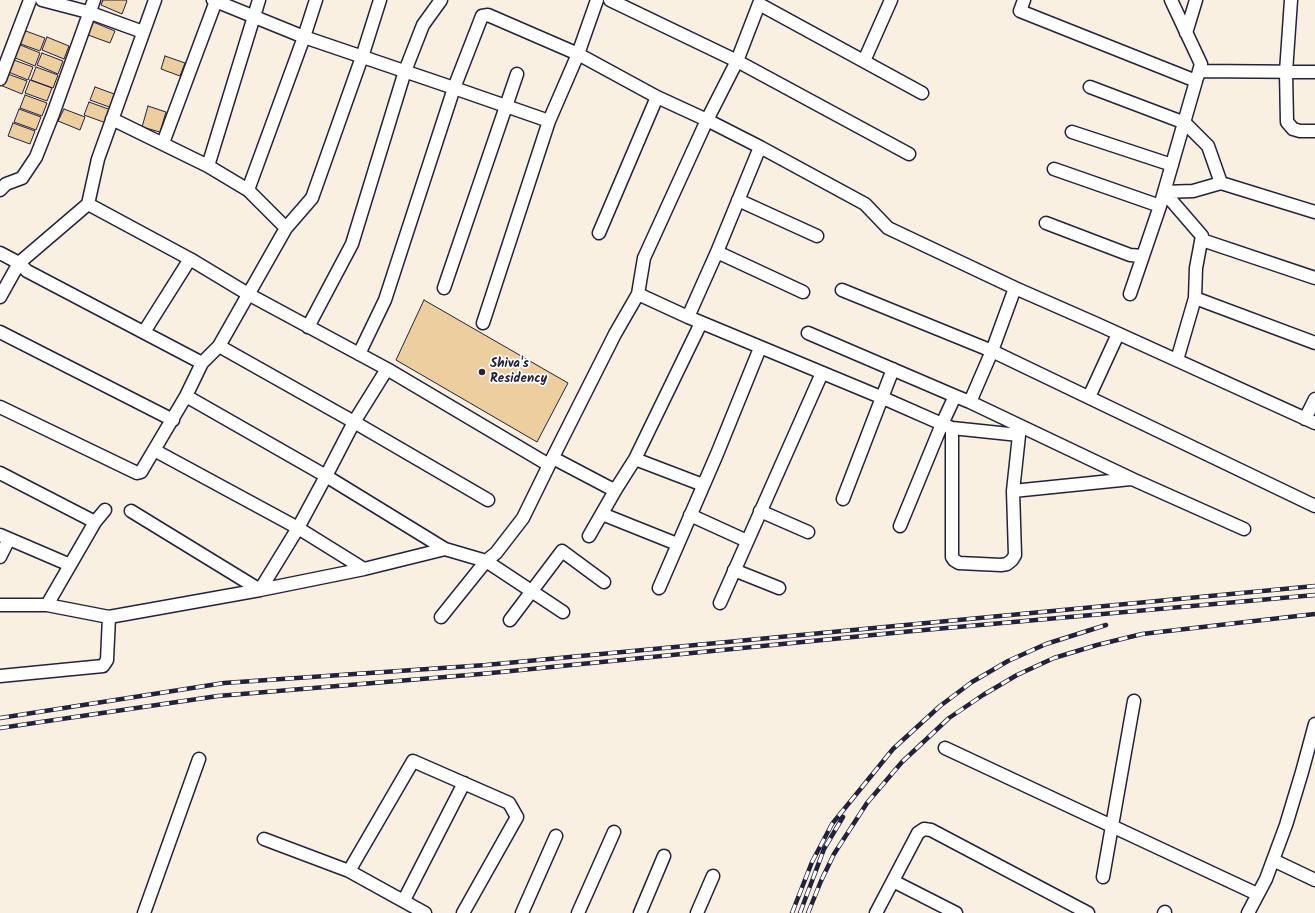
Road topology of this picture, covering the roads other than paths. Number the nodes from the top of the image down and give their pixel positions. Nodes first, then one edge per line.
1 (30, 0) edge
2 (42, 0) edge
3 (94, 0) edge
4 (155, 0) edge
5 (258, 0) edge
6 (316, 0) edge
7 (380, 0) edge
8 (441, 0) edge
9 (597, 0) edge
10 (610, 0) edge
11 (891, 0) edge
12 (1024, 0) edge
13 (1170, 0) edge
14 (1196, 0) edge
15 (1291, 0) edge
16 (215, 1) edge
17 (757, 1) edge
18 (88, 12) junction
19 (254, 16) junction
20 (143, 32) junction
21 (1186, 33) junction
22 (304, 37) junction
23 (578, 54) junction
24 (362, 57) junction
25 (737, 61) junction
26 (864, 61) junction
27 (405, 71) junction
28 (1286, 72) junction
29 (1315, 72) edge
30 (517, 74) dead end
31 (1197, 76) junction
32 (0, 79) edge
33 (1090, 87) dead end
34 (454, 88) junction
35 (922, 93) dead end
36 (657, 97) junction
37 (506, 106) junction
38 (112, 119) junction
39 (707, 120) junction
40 (549, 122) junction
41 (1184, 123) junction
42 (1315, 131) edge
43 (1072, 132) dead end
44 (162, 143) junction
45 (760, 147) junction
46 (909, 154) dead end
47 (1172, 165) junction
48 (208, 166) junction
49 (1054, 169) dead end
50 (1222, 183) junction
51 (2, 185) edge
52 (248, 190) junction
53 (1164, 192) junction
54 (738, 200) junction
55 (88, 204) junction
56 (1160, 206) junction
57 (1315, 212) edge
58 (1046, 223) dead end
59 (286, 228) junction
60 (599, 233) dead end
61 (816, 236) dead end
62 (1202, 240) junction
63 (717, 252) junction
64 (0, 253) edge
65 (1142, 256) junction
66 (190, 259) junction
67 (19, 263) junction
68 (1315, 278) edge
69 (444, 288) dead end
70 (1015, 288) junction
71 (842, 290) dead end
72 (803, 292) dead end
73 (248, 294) junction
74 (638, 294) junction
75 (1130, 294) dead end
76 (0, 297) edge
77 (1195, 298) junction
78 (688, 317) junction
79 (483, 323) dead end
80 (701, 323) junction
81 (308, 327) junction
82 (0, 332) edge
83 (144, 332) junction
84 (808, 333) dead end
85 (1118, 334) junction
86 (1315, 343) edge
87 (219, 346) junction
88 (760, 348) junction
89 (992, 351) junction
90 (359, 354) junction
91 (1177, 360) junction
92 (202, 363) junction
93 (387, 369) junction
94 (893, 369) junction
95 (822, 373) junction
96 (186, 396) junction
97 (955, 396) junction
98 (1089, 397) junction
99 (883, 398) junction
100 (1315, 399) edge
101 (970, 402) junction
102 (0, 407) edge
103 (173, 420) junction
104 (1310, 421) edge
105 (354, 422) junction
106 (947, 426) junction
107 (1020, 430) junction
108 (154, 450) junction
109 (635, 459) junction
110 (551, 462) junction
111 (0, 473) edge
112 (326, 476) junction
113 (1132, 479) junction
114 (703, 485) junction
115 (616, 489) junction
116 (1013, 491) junction
117 (843, 499) dead end
118 (488, 500) dead end
119 (1315, 506) edge
120 (105, 510) dead end
121 (131, 511) dead end
122 (760, 511) junction
123 (602, 514) junction
124 (690, 515) junction
125 (95, 522) junction
126 (900, 526) dead end
127 (298, 528) junction
128 (1244, 529) dead end
129 (808, 532) dead end
130 (589, 536) dead end
131 (4, 537) edge
132 (747, 541) junction
133 (677, 544) junction
134 (445, 549) junction
135 (0, 557) edge
136 (486, 561) junction
137 (70, 565) junction
138 (364, 569) junction
139 (734, 570) junction
140 (604, 582) dead end
141 (659, 588) dead end
142 (779, 588) dead end
143 (260, 590) junction
144 (532, 592) junction
145 (720, 603) dead end
146 (0, 605) edge
147 (47, 605) junction
148 (563, 612) dead end
149 (109, 616) junction
150 (441, 617) dead end
151 (510, 620) dead end
152 (0, 676) edge
153 (1134, 701) dead end
154 (1315, 724) edge
155 (945, 748) dead end
156 (1311, 751) edge
157 (199, 759) dead end
158 (464, 783) junction
159 (1112, 826) junction
160 (614, 832) dead end
161 (556, 836) dead end
162 (264, 839) dead end
163 (664, 856) dead end
164 (1273, 860) junction
165 (349, 871) junction
166 (713, 876) dead end
167 (1102, 878) dead end
168 (1315, 880) edge
169 (893, 881) junction
170 (1257, 894) junction
171 (404, 900) junction
172 (144, 913) edge
173 (425, 913) edge
174 (463, 913) edge
175 (522, 913) edge
176 (578, 913) edge
177 (640, 913) edge
178 (697, 913) edge
179 (876, 913) edge
180 (956, 913) edge
181 (1088, 913) edge
182 (1248, 913) edge

1 - 32 street
2 - 18 street
3 - 18 street
4 - 20 street
5 - 19 street
6 - 22 street
7 - 24 street
8 - 27 street
9 - 23 street
10 - 25 street
11 - 26 street
12 - 31 street
13 - 21 street
14 - 21 street
15 - 28 street
16 - 19 street
16 - 44 street
17 - 25 street
17 - 26 street
18 - 20 street
18 - 51 street
19 - 22 street
19 - 48 street
20 - 38 street
21 - 31 street
22 - 24 street
22 - 52 street
23 - 34 street
23 - 36 street
23 - 40 street
24 - 27 street
24 - 59 street
25 - 39 street
25 - 46 street
26 - 35 street
27 - 34 street
27 - 81 street
28 - 29 street
28 - 31 street
28 - 42 street
30 - 37 street
31 - 41 street
33 - 41 street
34 - 37 street
34 - 90 street
36 - 39 street
36 - 60 street
37 - 40 street
37 - 69 street
38 - 44 street
38 - 55 street
39 - 45 street
39 - 74 street
40 - 79 street
41 - 47 street
41 - 50 street
43 - 47 street
44 - 48 street
45 - 54 street
45 - 70 street
47 - 53 street
48 - 52 street
49 - 56 street
50 - 53 street
50 - 57 street
52 - 59 street
53 - 56 street
53 - 62 street
54 - 61 street
54 - 63 street
55 - 66 street
55 - 67 street
56 - 65 street
58 - 65 street
59 - 73 street
62 - 68 street
62 - 77 street
63 - 72 street
63 - 78 street
64 - 67 street
65 - 75 street
66 - 73 street
66 - 83 street
67 - 76 street
67 - 83 street
70 - 85 street
70 - 89 street
71 - 89 street
73 - 81 street
73 - 87 street
74 - 78 street
74 - 110 street
77 - 86 street
77 - 91 street
78 - 80 street
80 - 88 street
80 - 109 street
81 - 90 street
82 - 103 street
83 - 92 street
84 - 94 street
85 - 91 street
85 - 98 street
87 - 92 street
87 - 105 street
88 - 95 street
88 - 114 street
89 - 98 street
89 - 101 street
90 - 93 street
91 - 104 street
92 - 96 street
93 - 105 street
93 - 110 street
94 - 97 street
94 - 99 street
95 - 99 street
95 - 122 street
96 - 103 street
96 - 112 street
97 - 101 street
97 - 106 street
98 - 119 street
99 - 106 street
99 - 117 street
100 - 104 street
101 - 107 street
102 - 108 street
103 - 108 street
105 - 112 street
105 - 118 street
106 - 107 street
106 - 116 street
106 - 126 street
107 - 113 street
107 - 116 street
108 - 127 street
109 - 114 street
109 - 115 street
110 - 115 street
110 - 136 street
111 - 125 street
112 - 127 street
112 - 134 street
113 - 116 street
113 - 128 street
114 - 124 street
115 - 123 street
120 - 125 street
121 - 143 street
122 - 129 street
122 - 132 street
123 - 130 street
123 - 133 street
124 - 132 street
124 - 133 street
125 - 137 street
127 - 138 street
127 - 143 street
131 - 135 street
131 - 137 street
132 - 139 street
133 - 141 street
134 - 136 street
134 - 138 street
136 - 144 street
136 - 150 street
137 - 147 street
138 - 143 street
139 - 142 street
139 - 145 street
140 - 144 street
143 - 149 street
144 - 148 street
144 - 151 street
146 - 147 street
147 - 149 street
149 - 152 street
153 - 159 street
154 - 156 street
155 - 159 street
156 - 164 street
157 - 172 street
158 - 165 street
158 - 171 street
158 - 174 street
159 - 167 street
159 - 170 street
160 - 176 street
161 - 175 street
162 - 165 street
163 - 177 street
164 - 168 street
164 - 170 street
165 - 171 street
166 - 178 street
169 - 179 street
169 - 180 street
169 - 181 street
170 - 182 street
171 - 173 street

